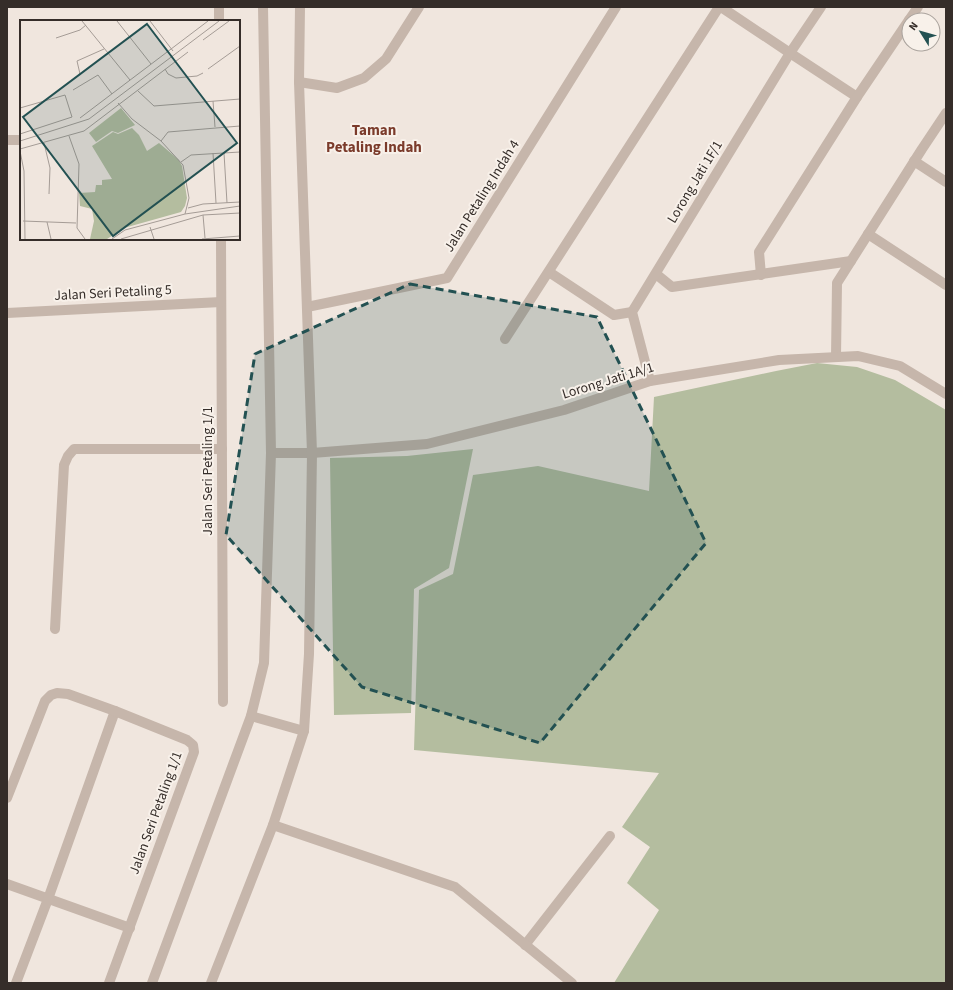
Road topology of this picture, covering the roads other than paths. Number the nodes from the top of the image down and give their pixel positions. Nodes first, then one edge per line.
1 (219, 7) edge
2 (263, 7) edge
3 (300, 7) edge
4 (419, 7) edge
5 (616, 7) edge
6 (720, 7) edge
7 (821, 7) edge
8 (220, 20) edge
9 (901, 32) edge
10 (790, 53) junction
11 (298, 82) junction
12 (857, 97) junction
13 (946, 113) edge
14 (7, 140) edge
15 (20, 140) edge
16 (914, 161) junction
17 (946, 182) edge
18 (868, 234) junction
19 (221, 240) edge
20 (851, 261) junction
21 (549, 272) junction
22 (656, 274) junction
23 (761, 275) junction
24 (946, 285) edge
25 (221, 302) junction
26 (307, 307) junction
27 (632, 312) junction
28 (7, 313) edge
29 (505, 339) dead end
30 (836, 357) junction
31 (650, 381) junction
32 (946, 394) edge
33 (222, 449) junction
34 (271, 453) junction
35 (312, 453) junction
36 (55, 629) dead end
37 (223, 702) dead end
38 (115, 711) junction
39 (251, 716) junction
40 (304, 731) junction
41 (7, 798) edge
42 (273, 824) junction
43 (610, 836) dead end
44 (7, 884) edge
45 (48, 899) junction
46 (130, 928) junction
47 (525, 945) junction
48 (16, 983) edge
49 (109, 983) edge
50 (152, 983) edge
51 (213, 983) edge
52 (572, 983) edge

1 - 8 street
2 - 34 street
3 - 11 street
4 - 11 street
5 - 26 street, Jalan Petaling Indah 4
6 - 10 street
6 - 21 street
7 - 10 street, Lorong Jati 1F/1
9 - 12 street
10 - 12 street
10 - 22 street, Lorong Jati 1F/1
11 - 26 street
12 - 23 street
13 - 16 street
14 - 15 street
16 - 17 street
16 - 18 street
18 - 20 street
18 - 24 street
19 - 25 street, Jalan Seri Petaling 1/1
20 - 23 street
20 - 30 street
21 - 27 street
21 - 29 street
22 - 23 street
22 - 27 street, Lorong Jati 1F/1
25 - 28 street, Jalan Seri Petaling 5
25 - 33 street, Jalan Seri Petaling 1/1
26 - 35 street
27 - 31 street
30 - 31 street, Lorong Jati 1A/1
30 - 32 street, Lorong Jati 1A/1
31 - 35 street, Lorong Jati 1A/1
33 - 36 street
33 - 37 street, Jalan Seri Petaling 1/1
34 - 35 street, Lorong Jati 1A/1
34 - 39 street
35 - 40 street
38 - 41 street, Jalan Seri Petaling 1/1
38 - 45 street
38 - 46 street, Jalan Seri Petaling 1/1
39 - 40 street
39 - 50 street
40 - 42 street
42 - 47 street
42 - 51 street
43 - 47 street
44 - 45 street
45 - 46 street
45 - 48 street
46 - 49 street, Jalan Seri Petaling 1/1
47 - 52 street

